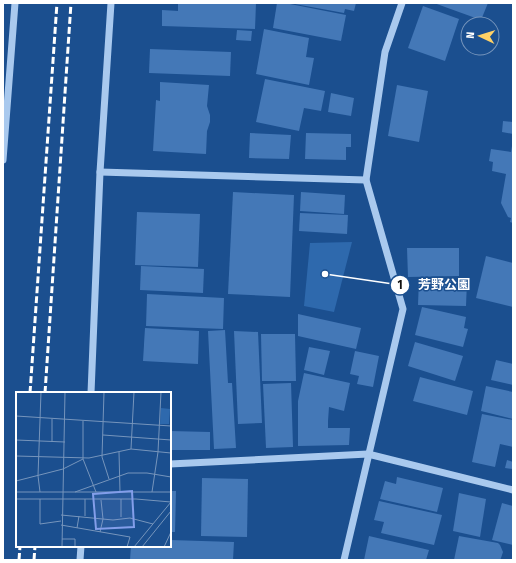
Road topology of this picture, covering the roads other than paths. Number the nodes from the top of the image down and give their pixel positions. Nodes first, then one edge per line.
1 (14, 3) edge
2 (111, 3) edge
3 (402, 3) edge
4 (3, 160) edge
5 (100, 172) junction
6 (366, 180) junction
7 (91, 392) edge
8 (368, 454) junction
9 (171, 464) edge
10 (513, 490) edge
11 (81, 547) edge
12 (80, 560) edge
13 (344, 560) edge

1 - 4 street
2 - 5 street
3 - 6 street
5 - 6 street
5 - 7 street
6 - 8 street
8 - 9 street
8 - 10 street
8 - 13 street
11 - 12 street

